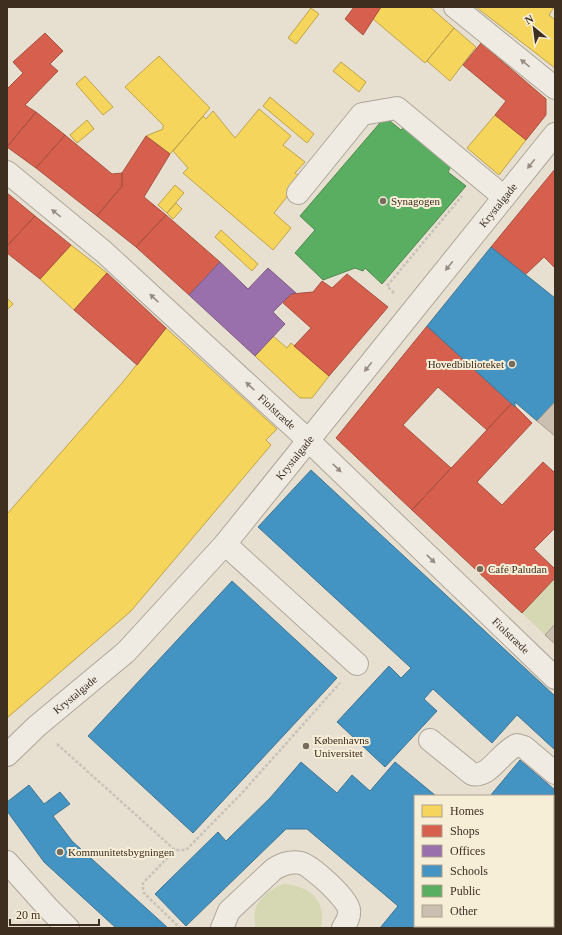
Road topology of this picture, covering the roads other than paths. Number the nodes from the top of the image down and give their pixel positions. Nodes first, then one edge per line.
1 (455, 7) edge
2 (555, 88) edge
3 (555, 134) edge
4 (7, 172) edge
5 (298, 194) dead end
6 (504, 198) junction
7 (309, 441) junction
8 (225, 544) junction
9 (357, 664) road end
10 (555, 678) edge
11 (430, 740) dead end
12 (7, 755) edge
13 (555, 773) edge
14 (7, 862) edge
15 (68, 928) edge
16 (222, 928) edge
17 (343, 928) edge

2 -> 1 street
3 -> 6 street, Krystalgade
7 -> 4 street, Fiolstræde
5 - 6 street
6 -> 7 street, Krystalgade
7 - 8 street, Krystalgade
7 -> 10 street, Fiolstræde
8 - 9 street
8 - 12 street, Krystalgade
11 - 13 street
14 - 15 street
16 - 17 street

